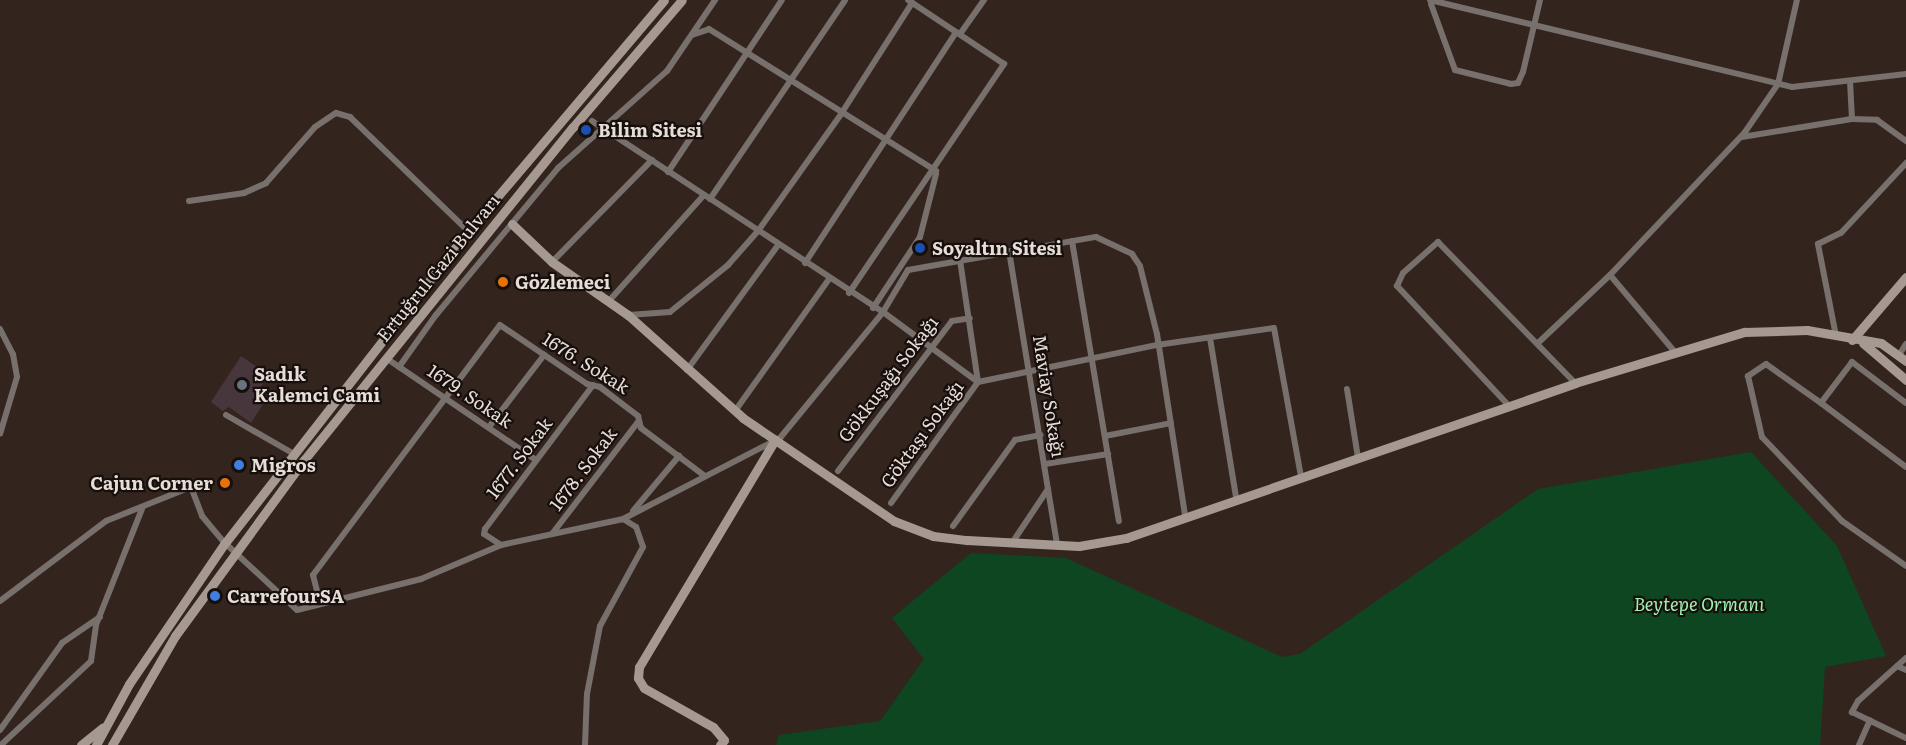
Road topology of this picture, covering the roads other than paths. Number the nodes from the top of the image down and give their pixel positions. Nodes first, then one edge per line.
1 (664, 0) edge
2 (682, 0) edge
3 (715, 0) edge
4 (782, 0) edge
5 (845, 0) edge
6 (984, 0) edge
7 (1540, 0) edge
8 (1797, 0) edge
9 (910, 1) edge
10 (1431, 2) edge
11 (1535, 25) junction
12 (958, 33) junction
13 (692, 35) junction
14 (747, 52) junction
15 (1906, 74) edge
16 (790, 80) junction
17 (1850, 82) junction
18 (1778, 84) junction
19 (592, 104) junction
20 (841, 114) junction
21 (1852, 119) junction
22 (592, 121) junction
23 (573, 127) junction
24 (603, 130) junction
25 (1741, 137) junction
26 (883, 141) junction
27 (1906, 141) edge
28 (652, 160) junction
29 (1906, 163) edge
30 (936, 171) junction
31 (668, 172) junction
32 (707, 197) junction
33 (189, 201) dead end
34 (512, 224) junction
35 (468, 231) junction
36 (758, 231) junction
37 (1072, 241) junction
38 (778, 244) junction
39 (1010, 251) junction
40 (960, 260) junction
41 (552, 262) junction
42 (805, 263) junction
43 (1610, 275) junction
44 (1906, 278) edge
45 (829, 279) junction
46 (849, 293) junction
47 (608, 302) junction
48 (873, 308) junction
49 (883, 312) junction
50 (628, 315) junction
51 (970, 318) junction
52 (0, 329) edge
53 (1836, 337) junction
54 (1210, 338) junction
55 (1852, 340) junction
56 (1538, 343) junction
57 (1863, 343) junction
58 (1906, 344) edge
59 (1157, 345) junction
60 (929, 348) junction
61 (1674, 351) junction
62 (544, 355) junction
63 (1093, 357) junction
64 (386, 358) junction
65 (1902, 358) edge
66 (399, 367) junction
67 (1031, 369) junction
68 (687, 370) junction
69 (1906, 380) edge
70 (978, 381) junction
71 (1575, 383) junction
72 (593, 385) junction
73 (1347, 389) dead end
74 (447, 399) junction
75 (1821, 403) junction
76 (1906, 403) edge
77 (1510, 407) junction
78 (735, 411) junction
79 (226, 415) dead end
80 (638, 422) junction
81 (1171, 423) junction
82 (489, 427) junction
83 (0, 434) edge
84 (1041, 435) junction
85 (1105, 436) junction
86 (775, 440) junction
87 (294, 453) junction
88 (1108, 454) junction
89 (679, 456) junction
90 (1358, 458) junction
91 (536, 460) junction
92 (1045, 464) junction
93 (1906, 465) edge
94 (838, 471) dead end
95 (705, 476) junction
96 (1301, 477) junction
97 (1049, 489) junction
98 (1236, 496) junction
99 (891, 503) dead end
100 (142, 509) junction
101 (1185, 515) junction
102 (630, 516) junction
103 (623, 519) junction
104 (1119, 521) dead end
105 (953, 526) dead end
106 (552, 534) junction
107 (225, 543) junction
108 (1012, 543) junction
109 (501, 545) junction
110 (1057, 545) junction
111 (234, 553) junction
112 (1906, 566) edge
113 (0, 601) edge
114 (320, 603) junction
115 (100, 617) junction
116 (1906, 658) edge
117 (1897, 666) junction
118 (1906, 670) edge
119 (1870, 720) junction
120 (105, 725) junction
121 (0, 730) edge
122 (117, 732) junction
123 (1906, 738) edge
124 (1, 745) edge
125 (81, 745) edge
126 (96, 745) edge
127 (112, 745) edge
128 (585, 745) edge
129 (720, 745) edge
130 (1859, 745) edge

1 - 35 street, Ertuğrul Gazi Bulvarı
2 - 19 street, Ertuğrul Gazi Bulvarı
3 - 13 street
4 - 14 street
5 - 16 street
6 - 12 street
7 - 11 street
8 - 18 street
9 - 12 street
9 - 20 street
10 - 11 street
10 - 11 street
11 - 18 street
12 - 26 street
12 - 30 street
13 - 14 street
13 - 24 street
14 - 16 street
14 - 31 street
15 - 17 street
16 - 20 street
16 - 32 street
17 - 18 street
17 - 21 street
18 - 25 street
19 - 22 street
19 - 23 street, Ertuğrul Gazi Bulvarı
20 - 26 street
20 - 36 street
21 - 25 street
21 - 27 street
22 - 23 street
22 - 24 street
23 - 64 street, Ertuğrul Gazi Bulvarı
24 - 28 street
24 - 34 street
25 - 43 street
26 - 30 street
26 - 42 street
28 - 31 street
28 - 41 street
29 - 53 street
30 - 46 street
30 - 48 street
31 - 32 street
32 - 36 street
32 - 47 street
33 - 35 street
34 - 41 street
34 - 66 street
35 - 87 street, Ertuğrul Gazi Bulvarı
36 - 38 street
36 - 50 street
37 - 39 street
37 - 59 street
37 - 63 street
38 - 42 street
38 - 68 street
39 - 40 street
39 - 67 street, Maviay Sokağı
40 - 49 street
40 - 51 street
41 - 47 street
42 - 45 street
43 - 56 street
43 - 61 street
44 - 55 street
45 - 46 street
45 - 78 street
46 - 48 street
47 - 50 street
48 - 49 street
49 - 60 street
49 - 86 street
50 - 68 street
51 - 60 street, Gökkuşağı Sokağı
51 - 70 street
52 - 83 street
53 - 55 street
53 - 61 street
54 - 59 street
54 - 96 street
54 - 98 street
55 - 57 street
56 - 71 street
56 - 77 street
57 - 65 street
57 - 69 street
58 - 65 street
59 - 63 street
59 - 81 street
60 - 70 street
60 - 94 street, Gökkuşağı Sokağı
61 - 71 street
62 - 72 street, 1676. Sokak
62 - 74 street, 1676. Sokak
62 - 82 street
63 - 67 street
63 - 85 street
64 - 66 street, 1679. Sokak
64 - 111 street, Ertuğrul Gazi Bulvarı
66 - 74 street, 1679. Sokak
67 - 70 street
67 - 84 street, Maviay Sokağı
68 - 78 street
70 - 99 street, Göktaşı Sokağı
71 - 77 street
72 - 80 street, 1676. Sokak
72 - 91 street, 1677. Sokak
73 - 90 street
74 - 82 street, 1679. Sokak
74 - 114 street
75 - 76 street
75 - 93 street
75 - 112 street
77 - 90 street
78 - 86 street
79 - 87 street
80 - 89 street, 1676. Sokak
80 - 106 street, 1678. Sokak
81 - 85 street
81 - 101 street
82 - 91 street, 1679. Sokak
84 - 92 street, Maviay Sokağı
84 - 105 street
85 - 88 street
86 - 95 street
86 - 108 street
86 - 129 street
87 - 107 street, Ertuğrul Gazi Bulvarı
88 - 92 street
88 - 104 street
89 - 95 street, 1676. Sokak
89 - 102 street
90 - 96 street
91 - 109 street, 1677. Sokak
92 - 97 street, Maviay Sokağı
95 - 102 street
96 - 98 street
97 - 108 street
97 - 110 street, Maviay Sokağı
98 - 101 street
100 - 107 street
100 - 113 street
100 - 115 street
101 - 110 street
102 - 103 street
103 - 106 street
103 - 128 street
106 - 109 street
107 - 111 street
107 - 120 street, Ertuğrul Gazi Bulvarı
108 - 110 street
109 - 114 street
111 - 114 street
111 - 122 street, Ertuğrul Gazi Bulvarı
115 - 121 street
115 - 124 street
116 - 117 street
117 - 118 street
117 - 119 street
119 - 123 street
119 - 130 street
120 - 122 street
120 - 125 street
120 - 126 street, Ertuğrul Gazi Bulvarı
122 - 127 street, Ertuğrul Gazi Bulvarı

